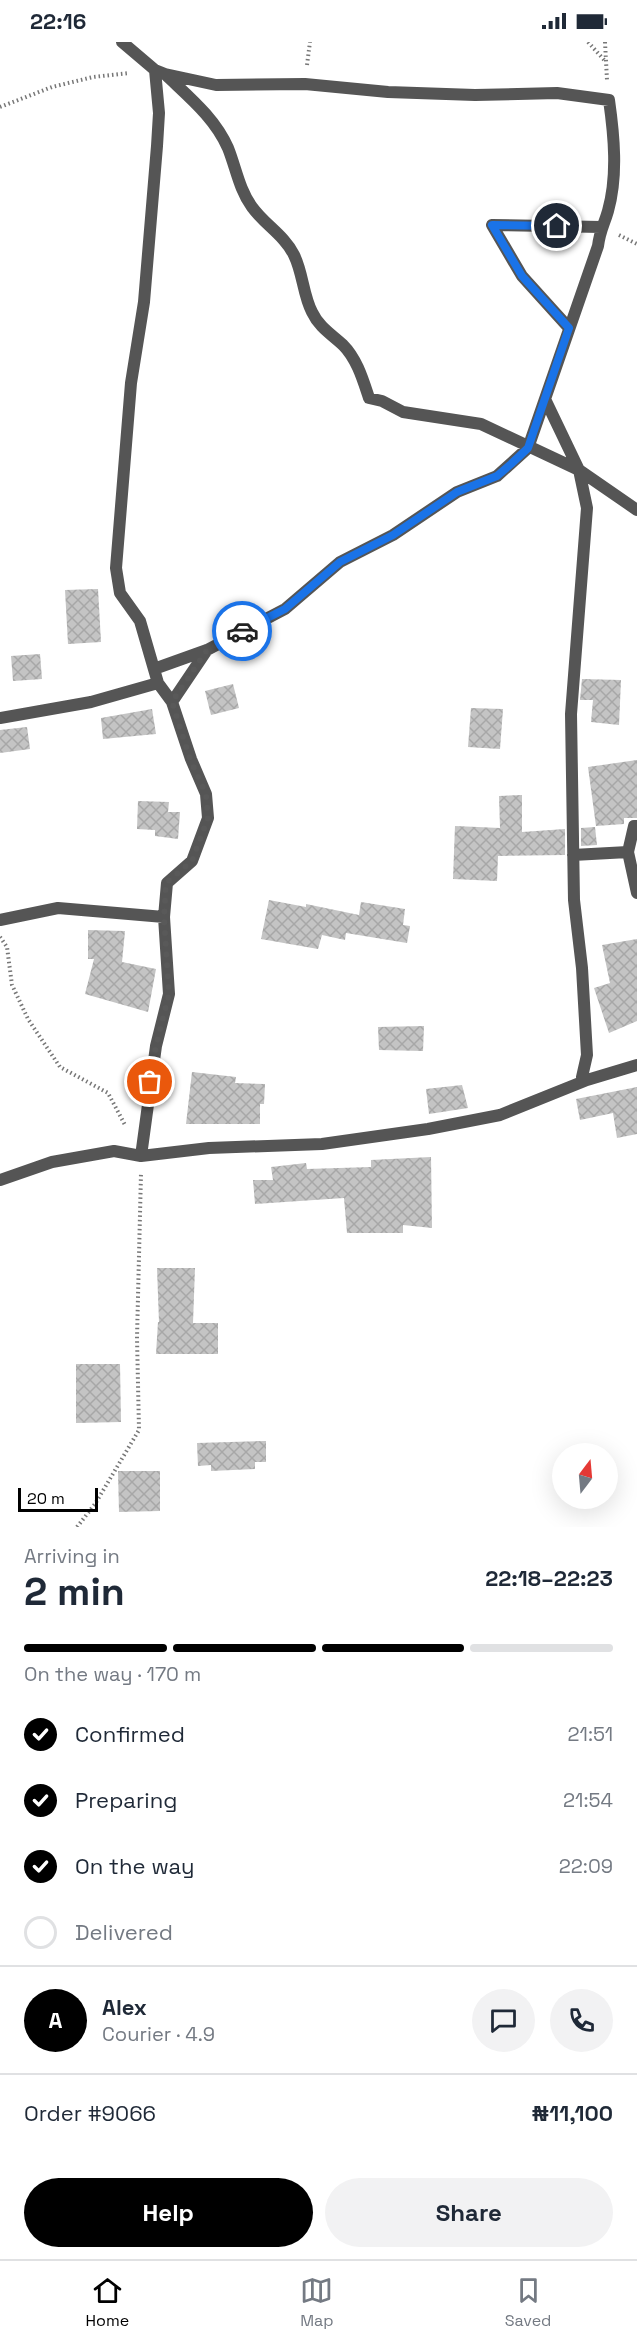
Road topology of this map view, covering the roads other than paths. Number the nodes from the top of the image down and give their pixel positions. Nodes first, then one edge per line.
1 (122, 42) edge
2 (160, 72) junction
3 (601, 227) junction
4 (569, 328) junction
5 (545, 399) junction
6 (528, 448) junction
7 (579, 470) junction
8 (637, 510) edge
9 (207, 650) junction
10 (154, 669) junction
11 (158, 683) junction
12 (172, 702) junction
13 (0, 718) edge
14 (637, 826) edge
15 (628, 852) junction
16 (573, 855) junction
17 (637, 893) edge
18 (164, 918) junction
19 (0, 920) edge
20 (637, 1065) edge
21 (587, 1080) junction
22 (141, 1156) junction
23 (0, 1180) edge

1 - 2 street
2 - 3 street
2 - 6 street
2 - 10 street
3 - 4 street
3 - 4 street
4 - 5 street
5 - 6 street
5 - 7 street
6 - 7 street
6 - 9 street
7 - 8 street
7 - 16 street
9 - 10 street
9 - 12 street
10 - 11 street
11 - 12 street
11 - 13 street
12 - 18 street
14 - 15 street
15 - 16 street
15 - 17 street
16 - 21 street
18 - 19 street
18 - 22 street
20 - 21 street
21 - 22 street
22 - 23 street

